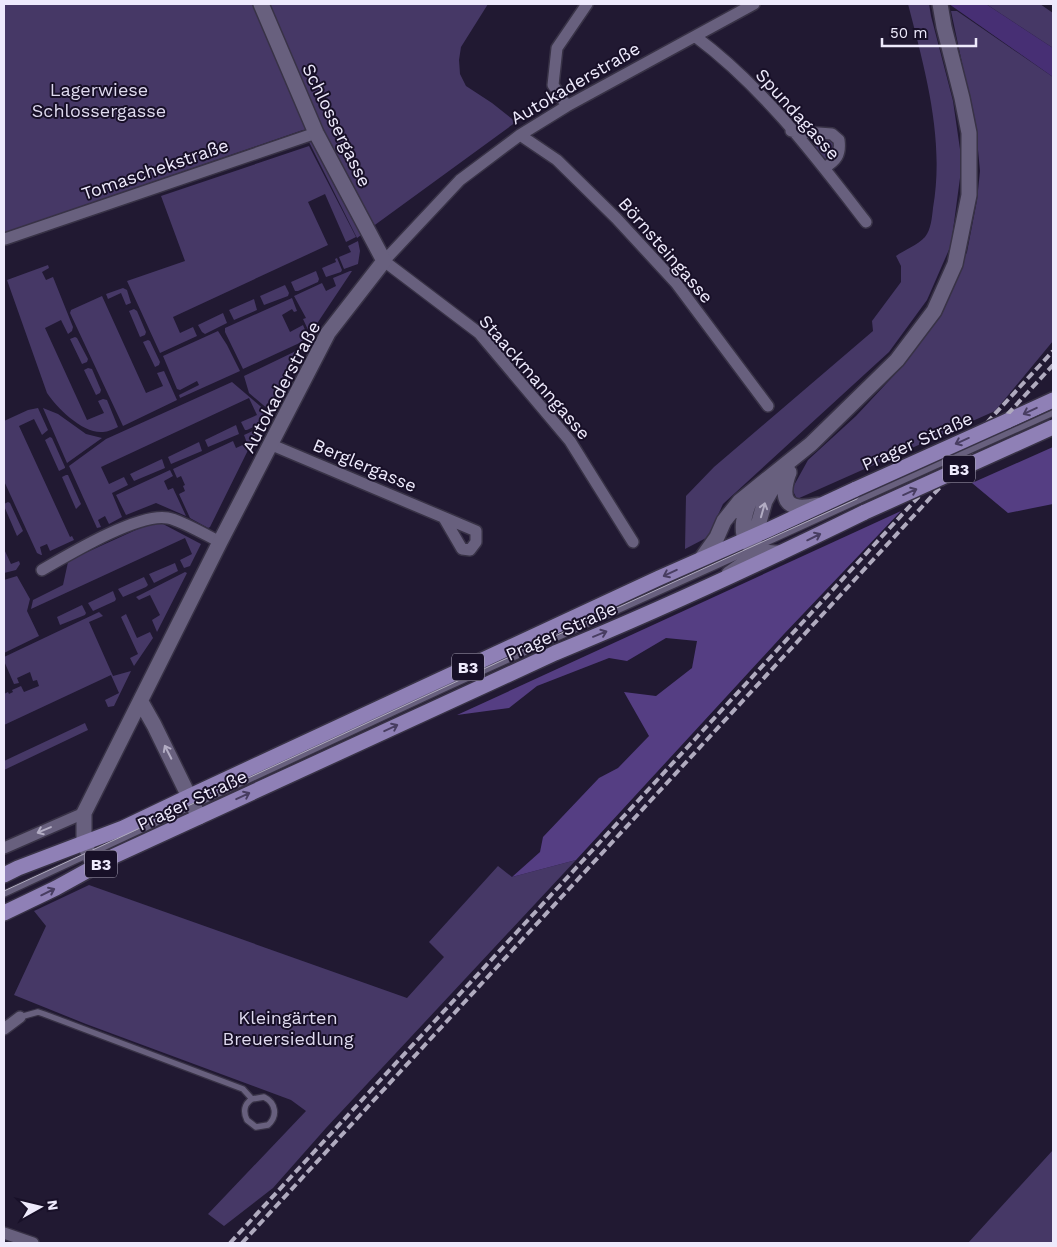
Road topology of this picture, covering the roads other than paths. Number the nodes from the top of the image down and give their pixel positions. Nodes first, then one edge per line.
1 (261, 4) edge
2 (587, 4) edge
3 (754, 4) edge
4 (940, 4) edge
5 (696, 37) junction
6 (567, 106) junction
7 (792, 131) junction
8 (316, 132) junction
9 (520, 135) junction
10 (824, 168) junction
11 (866, 222) dead end
12 (5, 239) edge
13 (384, 260) junction
14 (1053, 400) edge
15 (768, 406) dead end
16 (1053, 413) edge
17 (1053, 427) edge
18 (811, 444) junction
19 (272, 445) junction
20 (789, 472) junction
21 (756, 487) junction
22 (860, 500) junction
23 (824, 503) junction
24 (444, 518) dead end
25 (220, 542) junction
26 (633, 542) dead end
27 (752, 544) junction
28 (780, 553) junction
29 (702, 558) junction
30 (42, 570) dead end
31 (722, 579) junction
32 (141, 702) junction
33 (194, 806) junction
34 (84, 813) junction
35 (4, 848) edge
36 (89, 855) junction
37 (4, 875) edge
38 (4, 894) edge
39 (4, 913) edge
40 (20, 1017) joint
41 (4, 1029) edge
42 (252, 1099) junction
43 (4, 1233) edge
44 (33, 1243) edge

1 - 8 street, Schlossergasse
2 - 6 street
3 - 5 street, Autokaderstraße
4 - 18 street
5 - 6 street, Autokaderstraße
5 - 7 street, Spundagasse
6 - 9 street, Autokaderstraße
7 - 10 street, Spundagasse
7 - 10 street
8 - 12 street, Tomaschekstraße
8 - 13 street, Schlossergasse
9 - 13 street, Autokaderstraße
9 - 15 street, Börnsteingasse
10 - 11 street, Spundagasse
13 - 19 street, Autokaderstraße
13 - 26 street, Staackmanngasse
14 -> 22 main road, Prager Straße / B3, bridge
16 - 22 lane, bridge
22 -> 17 main road, Prager Straße / B3, bridge
18 - 20 street
18 - 21 street
19 - 24 street, Berglergasse
19 - 25 street, Autokaderstraße
20 - 23 street
27 -> 20 street
21 - 27 street
21 - 29 street
22 - 23 main road, Prager Straße / B3
22 - 27 lane
28 -> 22 main road, Prager Straße / B3
23 - 27 main road, Prager Straße / B3
25 - 30 street
25 - 32 street, Autokaderstraße
27 - 28 street
27 - 29 main road, Prager Straße / B3
27 - 31 street
27 - 33 lane
28 - 31 main road, Prager Straße / B3
29 -> 33 main road, Prager Straße / B3
33 -> 31 main road, Prager Straße / B3
33 -> 32 street
32 - 34 street, Autokaderstraße
33 - 36 main road, Prager Straße / B3
33 - 36 main road, Prager Straße / B3
34 -> 35 street
34 - 36 street, Autokaderstraße
36 - 37 main road, Prager Straße / B3
36 - 38 lane
39 -> 36 main road, Prager Straße / B3
40 - 41 street
40 - 42 lane
42 - 42 lane
43 - 44 street

